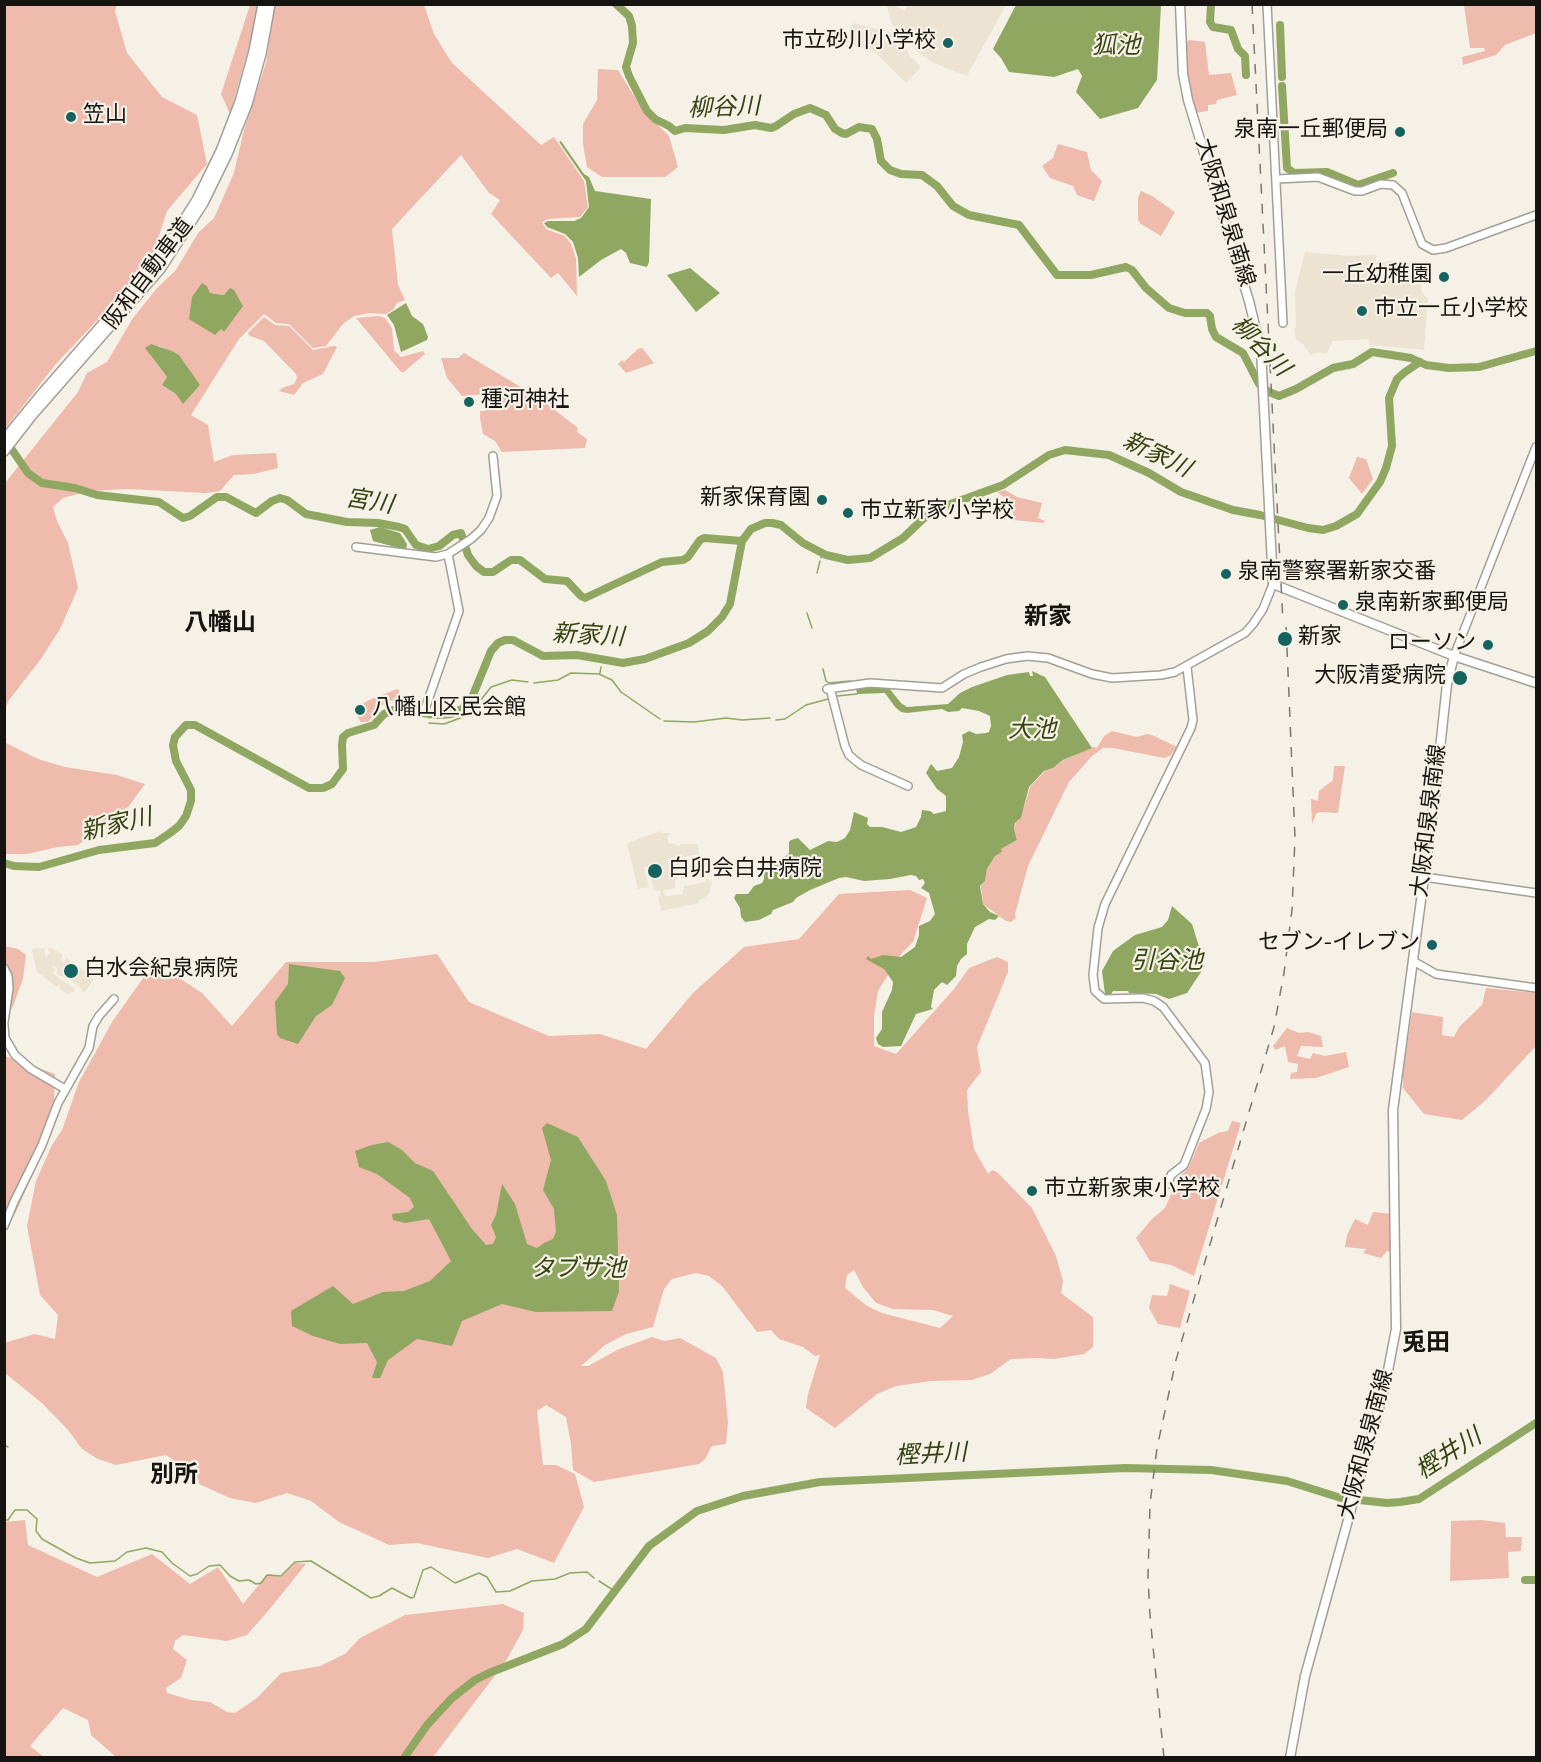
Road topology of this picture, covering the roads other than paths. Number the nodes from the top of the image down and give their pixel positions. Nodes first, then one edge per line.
1 (263, 4) edge
2 (270, 4) edge
3 (1180, 4) edge
4 (1267, 4) edge
5 (1276, 179) junction
6 (1536, 215) edge
7 (1283, 323) dead end
8 (44, 397) junction
9 (4, 440) edge
10 (1536, 447) edge
11 (4, 451) edge
12 (493, 456) dead end
13 (356, 547) dead end
14 (448, 554) junction
15 (1273, 584) junction
16 (1454, 656) junction
17 (1187, 667) junction
18 (1536, 683) edge
19 (425, 709) dead end
20 (908, 786) dead end
21 (1424, 877) junction
22 (1536, 893) edge
23 (1413, 961) junction
24 (4, 968) edge
25 (1536, 988) edge
26 (114, 999) dead end
27 (4, 1024) edge
28 (65, 1089) junction
29 (1168, 1184) dead end
30 (4, 1226) edge
31 (1290, 1758) edge

1 - 8 highway, 阪和自動車道
2 - 8 highway, 阪和自動車道
3 - 15 main road, 大阪和泉泉南線
4 - 5 street
5 - 6 street
5 - 7 street
8 - 9 highway, 阪和自動車道
8 - 11 highway, 阪和自動車道
10 - 16 street
12 - 14 street
13 - 14 street
14 - 19 street
15 - 16 main road
15 - 17 street
16 - 18 main road
16 - 21 main road, 大阪和泉泉南線
17 - 20 street
17 - 29 street
21 - 22 street
21 - 23 main road, 大阪和泉泉南線
23 - 25 street
23 - 31 main road, 大阪和泉泉南線
24 - 27 street
26 - 28 street
27 - 28 street
28 - 30 street

